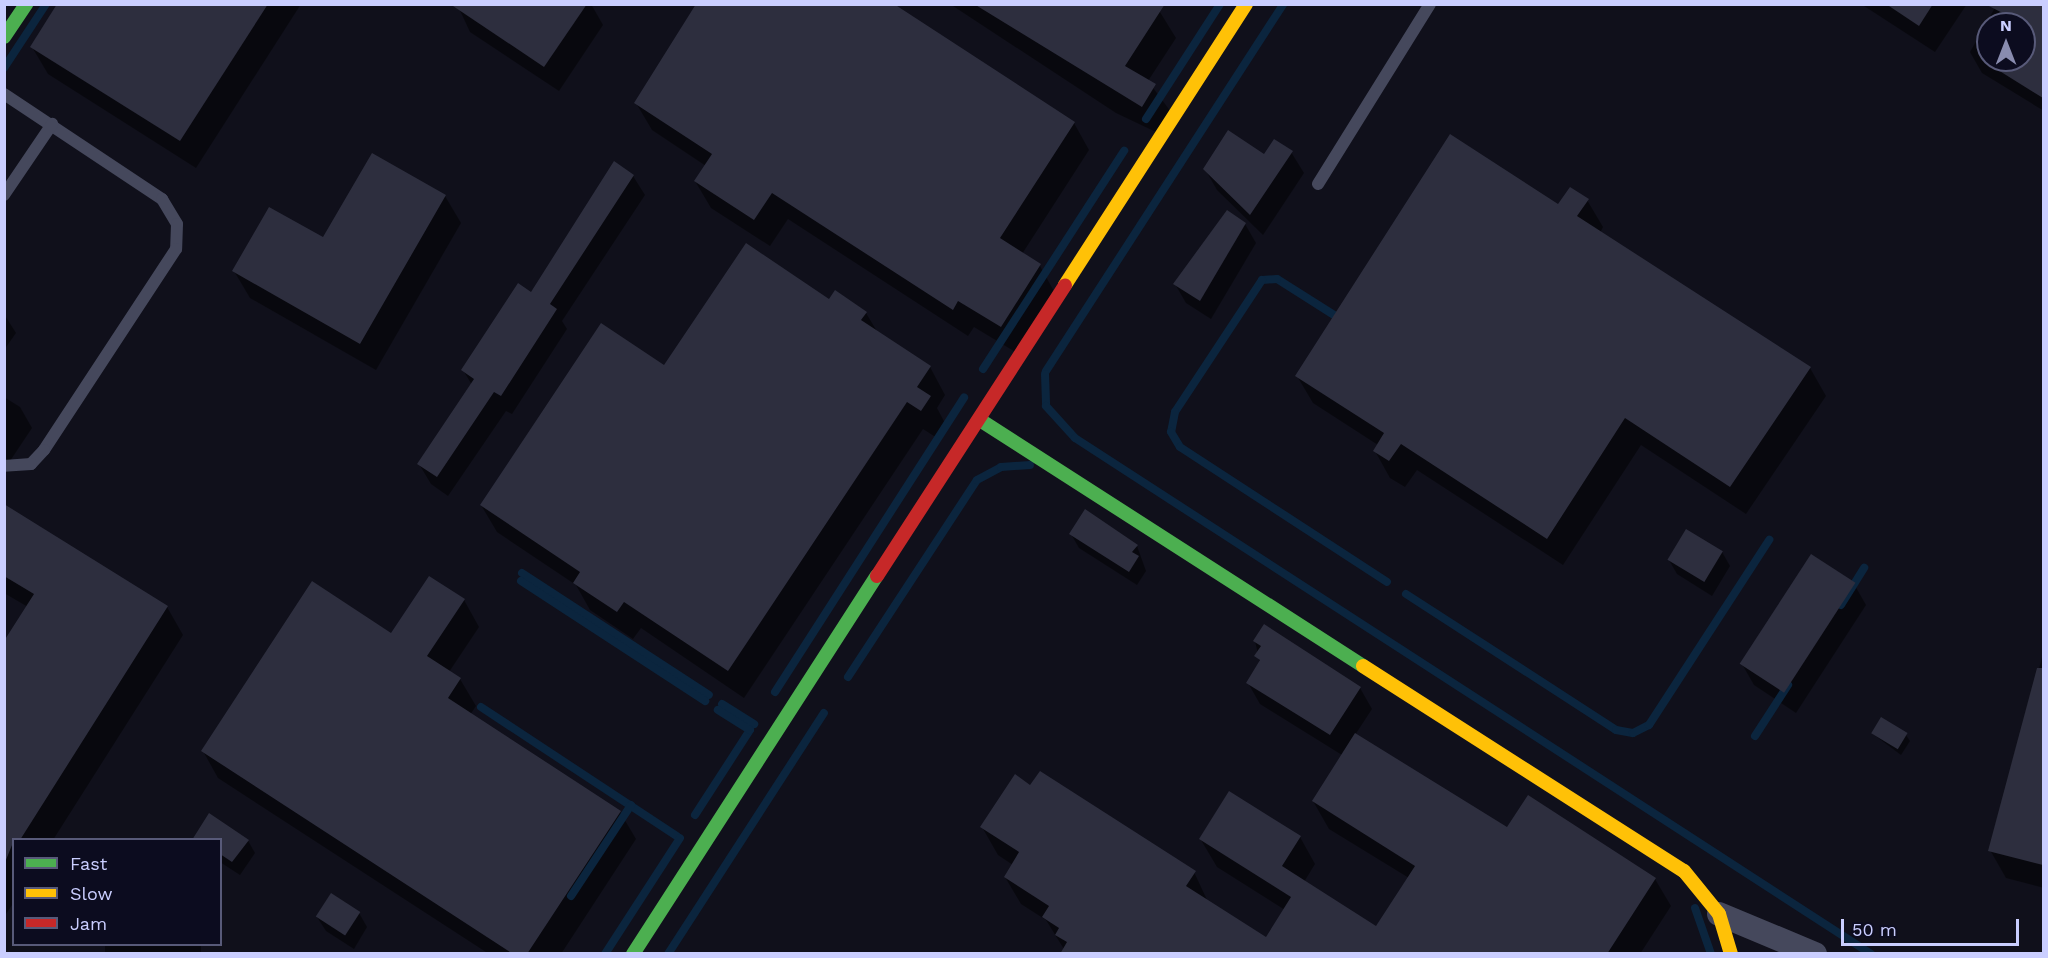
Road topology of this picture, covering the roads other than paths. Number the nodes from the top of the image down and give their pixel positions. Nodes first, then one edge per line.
1 (26, 4) edge
2 (1246, 4) edge
3 (1430, 4) edge
4 (4, 37) edge
5 (4, 94) edge
6 (52, 124) junction
7 (1318, 184) dead end
8 (4, 195) edge
9 (980, 420) junction
10 (4, 466) edge
11 (1719, 914) junction
12 (633, 954) edge
13 (1731, 954) edge
14 (1815, 954) edge

1 - 4 main road
2 - 9 main road
3 - 7 lane
5 - 6 lane
6 - 8 lane
6 - 10 lane
9 - 11 main road
9 - 12 main road
11 - 13 main road
11 - 14 street

